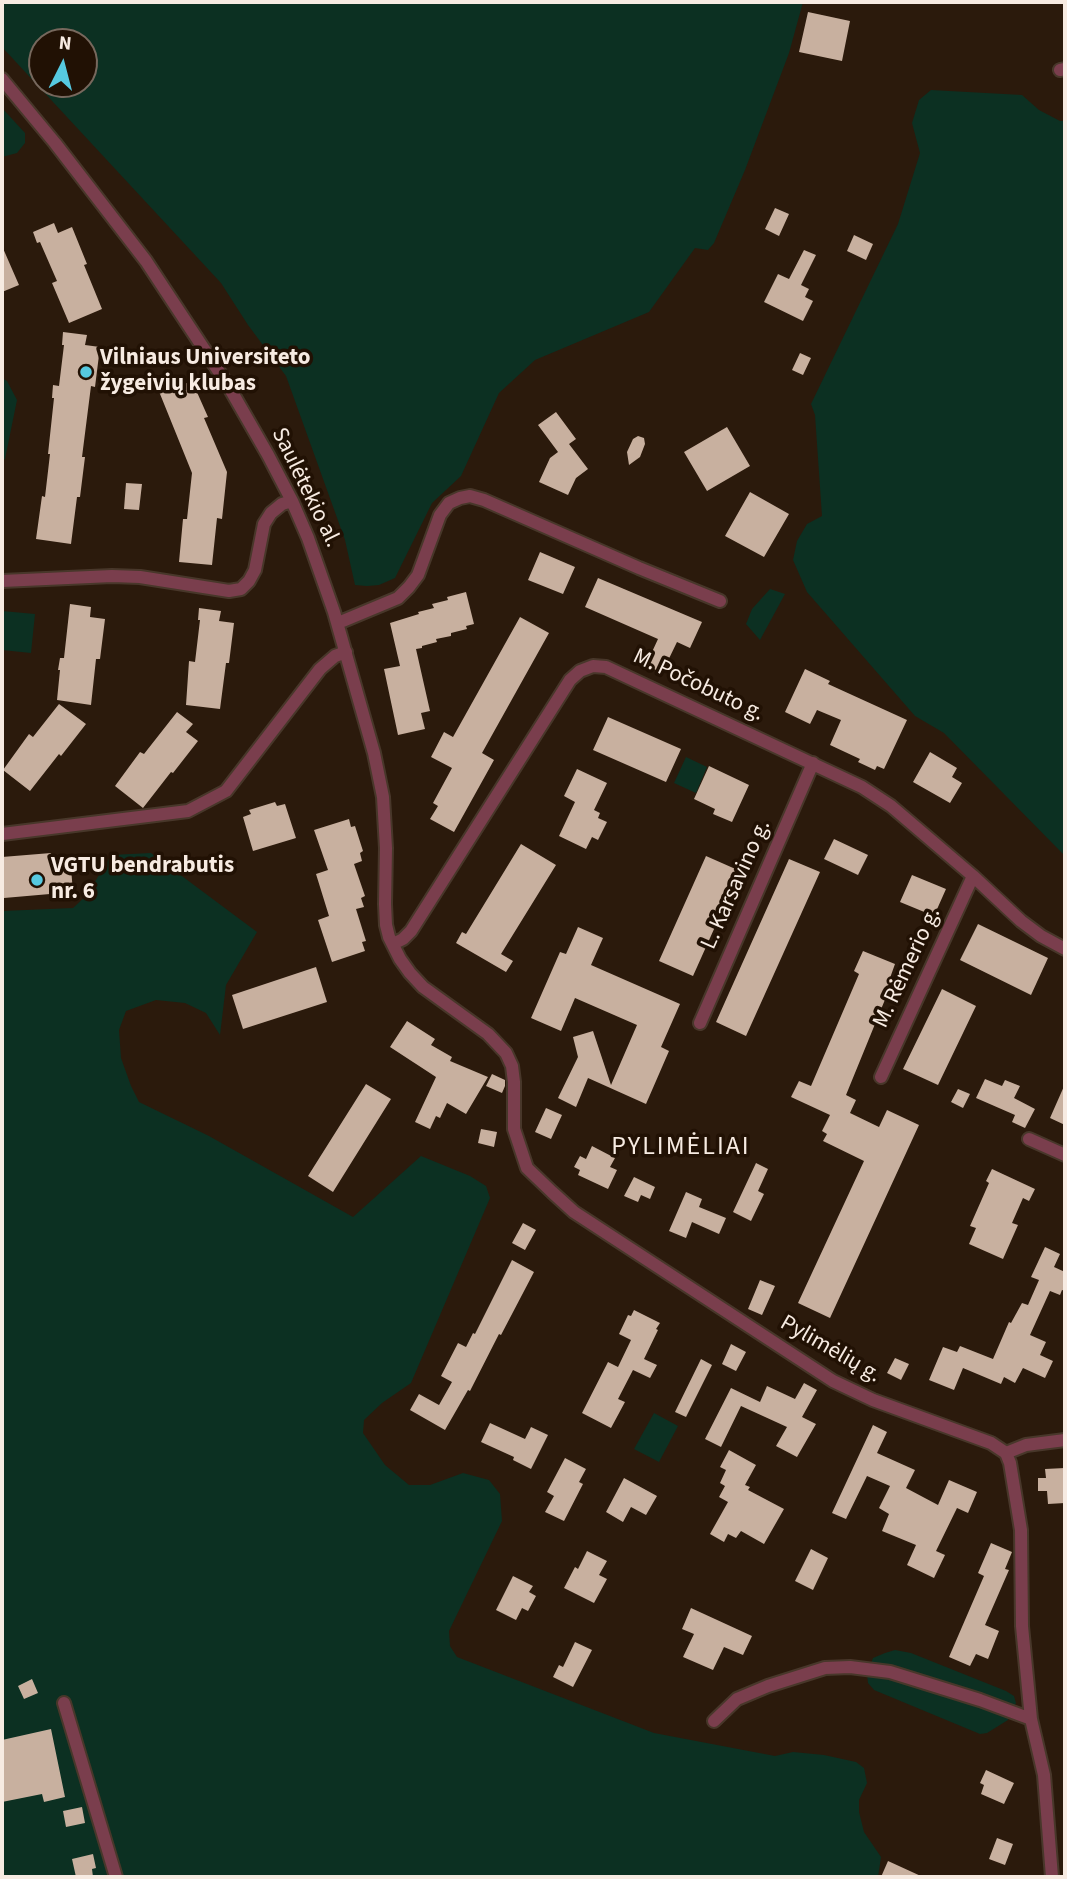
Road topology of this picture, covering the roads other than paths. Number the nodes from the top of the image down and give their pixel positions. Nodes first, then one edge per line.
1 (2, 79) edge
2 (292, 501) junction
3 (2, 582) edge
4 (720, 601) dead end
5 (338, 623) junction
6 (346, 652) junction
7 (813, 763) junction
8 (2, 834) edge
9 (973, 876) junction
10 (393, 944) junction
11 (1065, 949) edge
12 (700, 1023) dead end
13 (881, 1077) dead end
14 (1029, 1139) dead end
15 (1065, 1155) edge
16 (1065, 1440) edge
17 (1006, 1453) junction
18 (64, 1703) dead end
19 (1031, 1719) junction
20 (714, 1721) dead end
21 (116, 1877) edge
22 (1052, 1877) edge

1 - 2 street, Saulėtekio al.
2 - 3 street
2 - 5 street, Saulėtekio al.
4 - 5 street
5 - 6 street, Saulėtekio al.
6 - 8 street
6 - 10 street, Saulėtekio al.
7 - 9 street, M. Počobuto g.
7 - 10 street, M. Počobuto g.
7 - 12 street, L. Karsavino g.
9 - 11 street, M. Počobuto g.
9 - 13 street, M. Rėmerio g.
10 - 17 street, Pylimėlių g.
14 - 15 street
16 - 17 street
17 - 19 street
18 - 21 street
19 - 20 street
19 - 22 street

